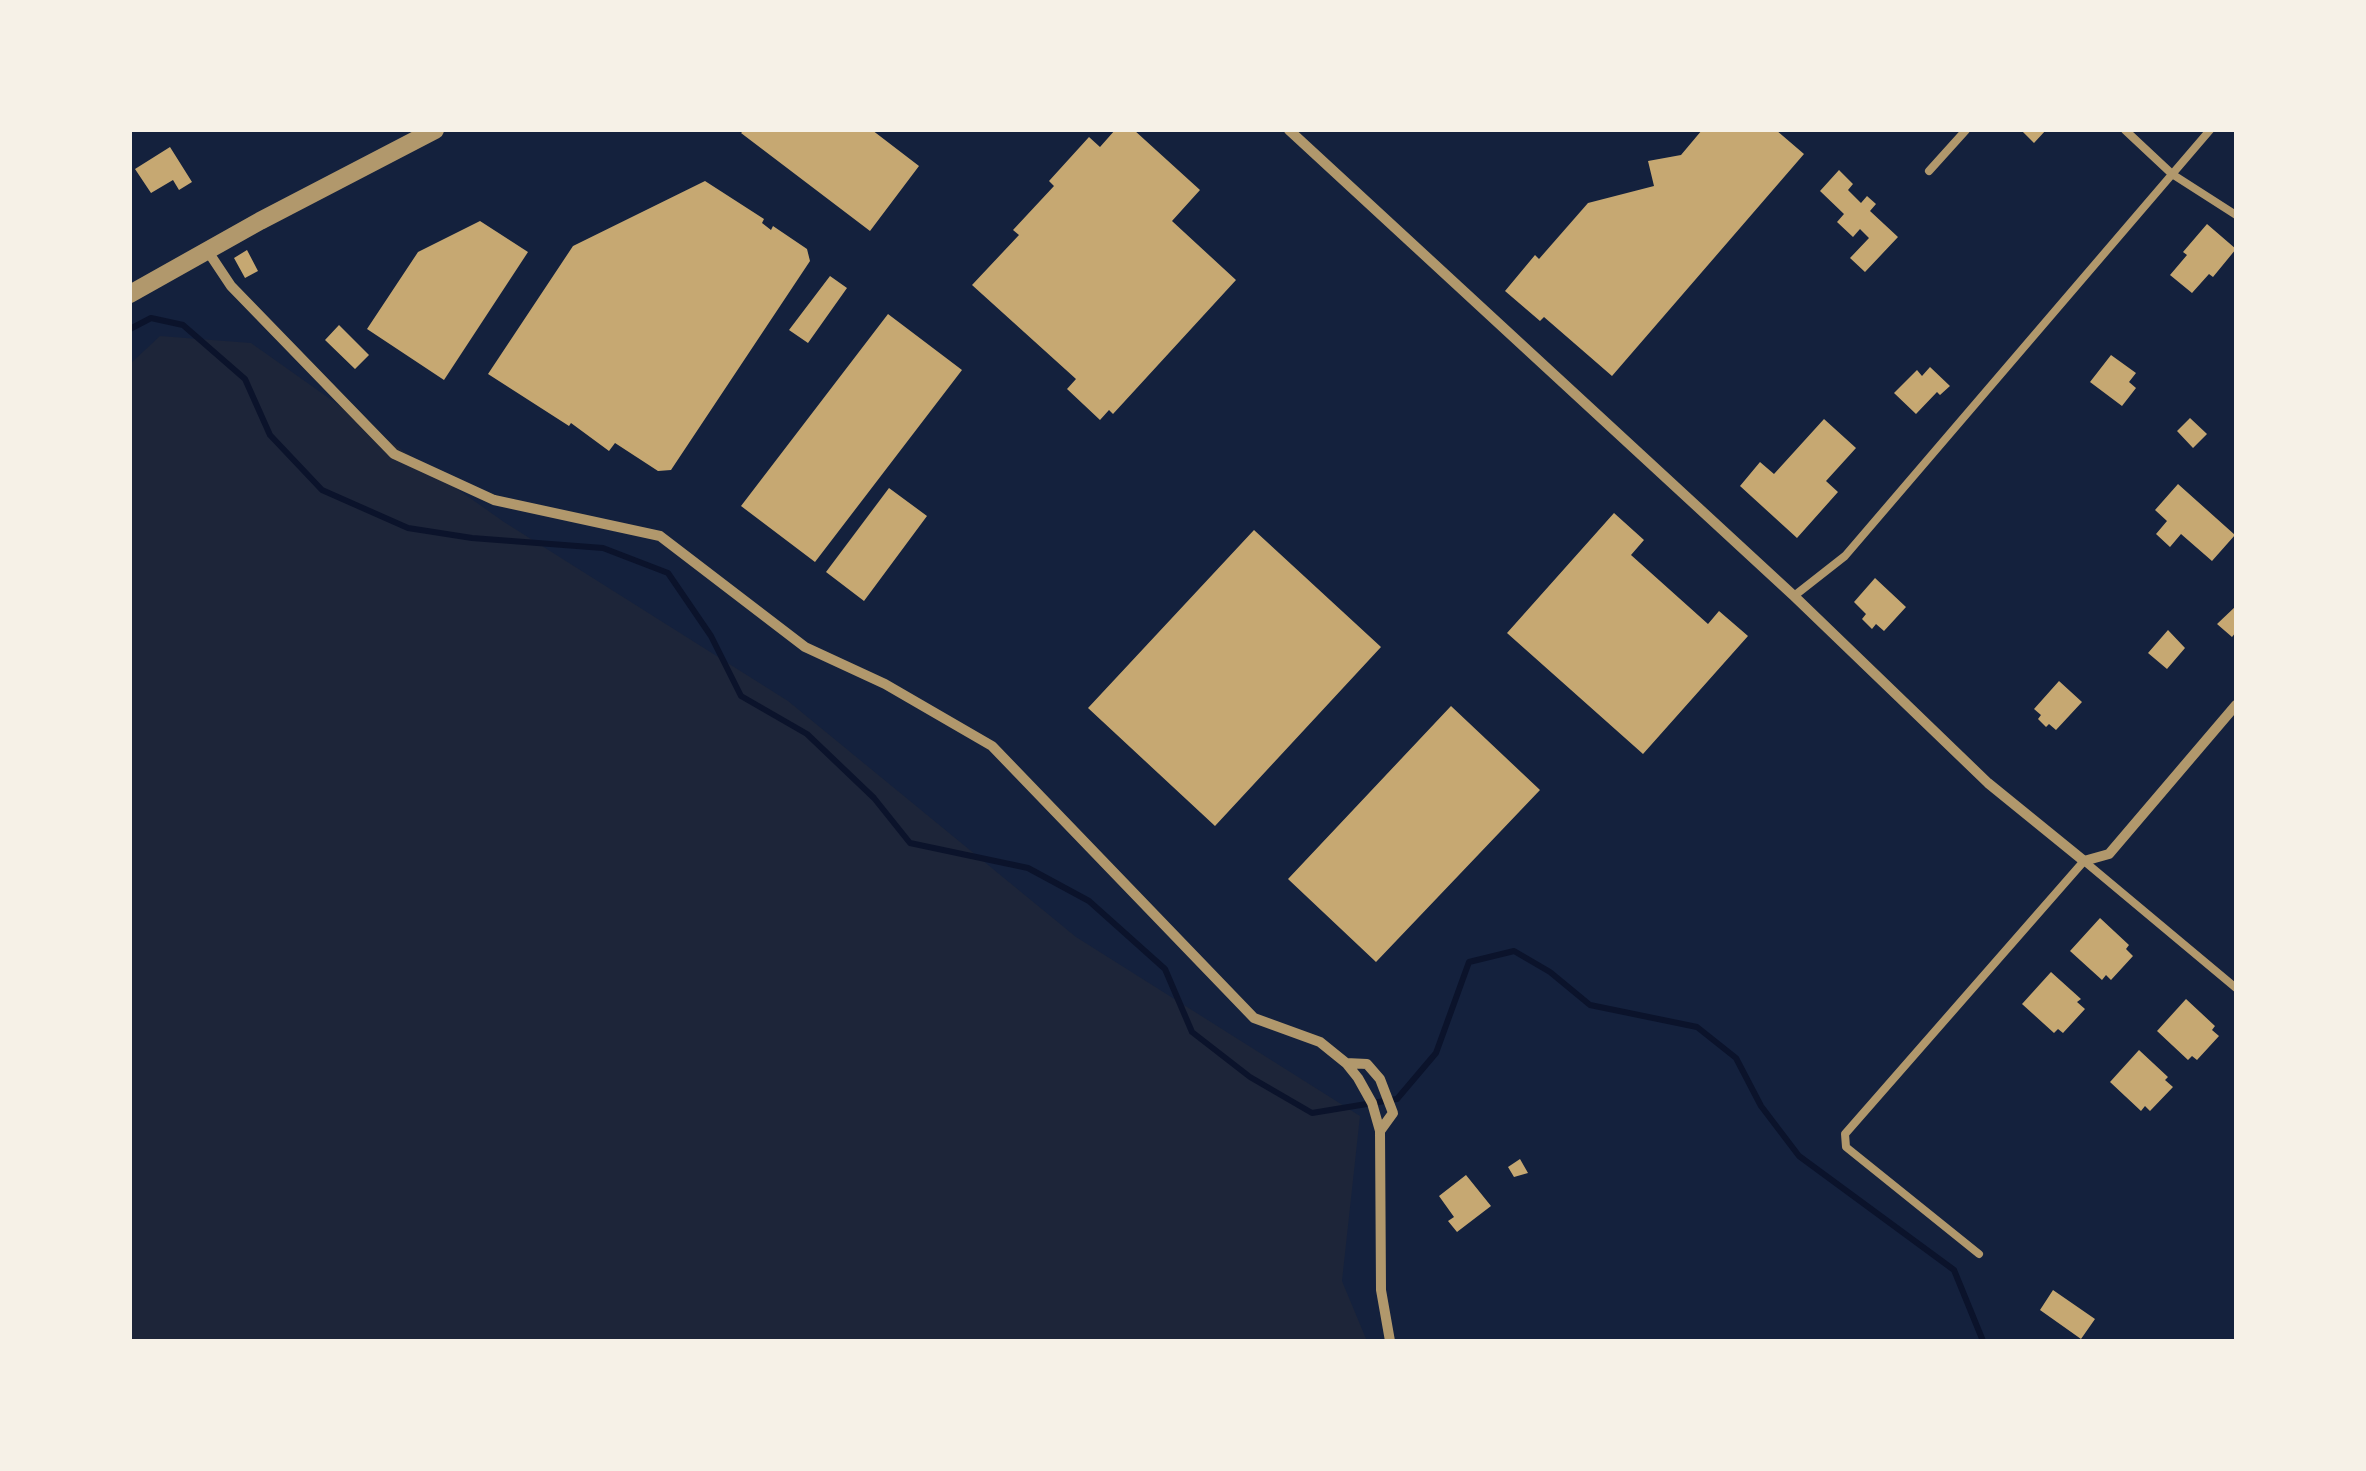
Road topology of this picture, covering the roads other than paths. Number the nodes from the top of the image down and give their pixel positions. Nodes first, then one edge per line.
1 (434, 130) edge
2 (1288, 130) edge
3 (1966, 130) edge
4 (2125, 130) edge
5 (2210, 130) edge
6 (1929, 171) dead end
7 (2172, 174) junction
8 (2236, 215) edge
9 (207, 250) junction
10 (130, 294) edge
11 (1794, 596) junction
12 (2236, 705) edge
13 (2084, 860) junction
14 (2236, 988) edge
15 (1346, 1064) junction
16 (1380, 1131) junction
17 (1979, 1254) dead end
18 (1390, 1341) edge

1 - 9 street
2 - 11 street
3 - 6 lane
4 - 7 lane
5 - 7 lane
7 - 8 lane
7 - 11 lane
9 - 10 street
9 - 15 street
11 - 13 street
12 - 13 street
13 - 14 lane
13 - 17 lane
15 - 16 street
15 - 16 street
16 - 18 street

